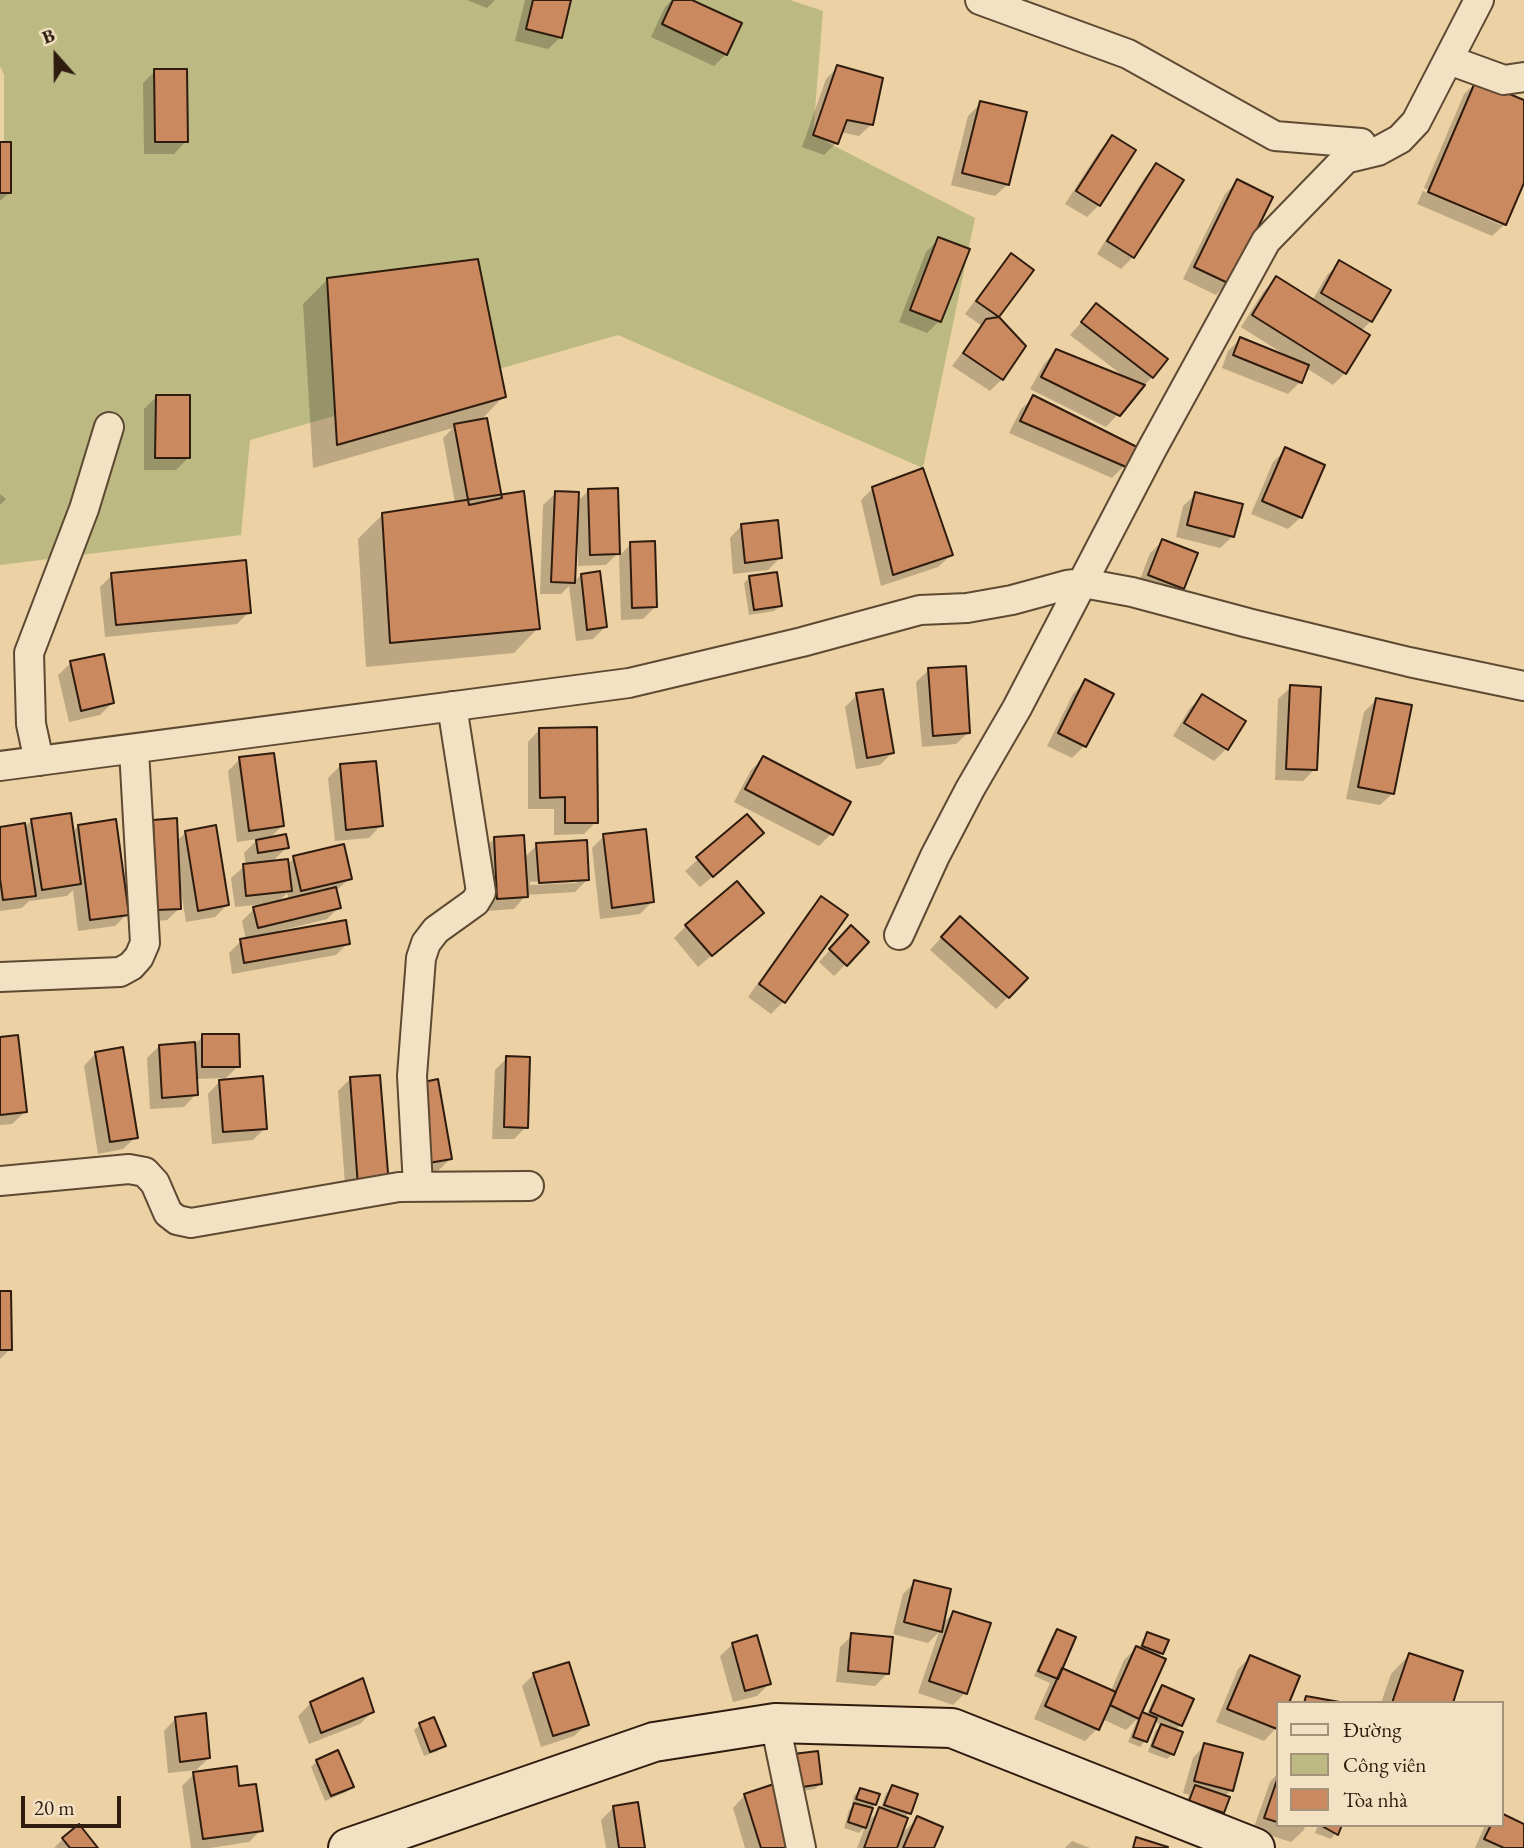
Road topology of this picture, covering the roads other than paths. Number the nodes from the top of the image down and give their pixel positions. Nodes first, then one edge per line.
1 (980, 0) edge
2 (1479, 0) edge
3 (1449, 60) junction
4 (1524, 77) edge
5 (1361, 143) junction
6 (109, 427) dead end
7 (1083, 583) junction
8 (1524, 686) edge
9 (452, 706) junction
10 (134, 750) junction
11 (39, 761) junction
12 (0, 766) edge
13 (899, 935) dead end
14 (0, 977) edge
15 (0, 1181) edge
16 (418, 1186) junction
17 (529, 1186) dead end
18 (775, 1723) junction
19 (348, 1848) edge
20 (801, 1848) edge
21 (1255, 1848) edge

1 - 5 street
2 - 3 street
3 - 4 street
3 - 5 street
5 - 7 street
6 - 11 street
7 - 8 street
7 - 9 street
7 - 13 street
9 - 10 street
9 - 16 street
10 - 11 street
10 - 14 street
11 - 12 street
15 - 16 street
16 - 17 street
18 - 19 main road
18 - 20 street
18 - 21 main road

